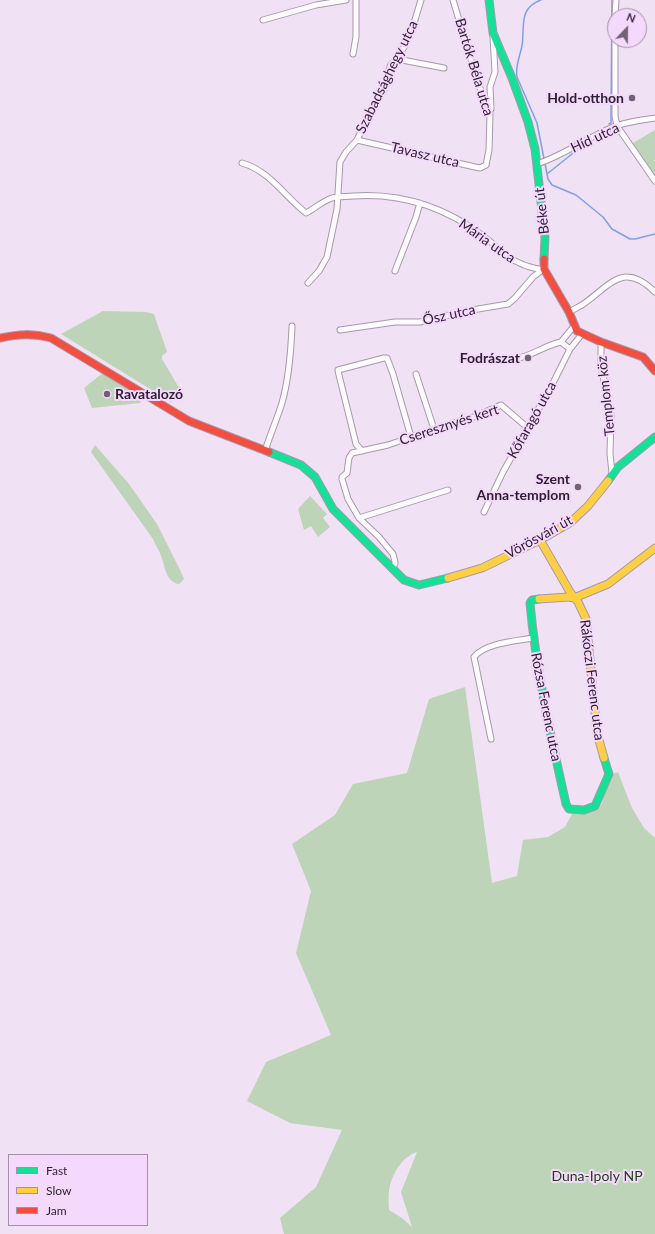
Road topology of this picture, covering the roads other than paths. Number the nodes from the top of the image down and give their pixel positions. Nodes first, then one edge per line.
1 (346, 0) edge
2 (356, 0) edge
3 (421, 0) edge
4 (453, 0) edge
5 (490, 0) edge
6 (264, 20) dead end
7 (493, 33) junction
8 (615, 48) edge
9 (354, 54) dead end
10 (397, 59) junction
11 (444, 68) dead end
12 (490, 114) junction
13 (655, 118) edge
14 (617, 126) junction
15 (357, 140) junction
16 (488, 159) joint
17 (242, 164) dead end
18 (539, 164) junction
19 (655, 181) edge
20 (338, 197) junction
21 (420, 203) junction
22 (544, 269) junction
23 (395, 271) dead end
24 (308, 283) dead end
25 (655, 292) edge
26 (569, 312) junction
27 (292, 326) dead end
28 (574, 326) junction
29 (340, 330) dead end
30 (582, 334) junction
31 (0, 338) edge
32 (561, 342) junction
33 (601, 342) junction
34 (570, 349) junction
35 (502, 358) dead end
36 (655, 371) edge
37 (416, 374) dead end
38 (528, 428) junction
39 (434, 429) junction
40 (411, 437) junction
41 (655, 437) edge
42 (265, 451) junction
43 (362, 451) junction
44 (612, 473) junction
45 (448, 490) dead end
46 (484, 512) dead end
47 (358, 518) junction
48 (540, 540) junction
49 (655, 548) edge
50 (391, 568) junction
51 (574, 598) junction
52 (533, 638) junction
53 (491, 739) dead end
54 (569, 809) joint

1 - 6 street
2 - 9 street
3 - 10 street, Szabadsághegy utca
4 - 12 street, Bartók Béla utca
5 - 7 street, Béke út
7 - 12 street
7 - 18 street, Béke út
8 - 14 street
10 - 11 street
10 - 15 street, Szabadsághegy utca
12 - 16 street, Bartók Béla utca
13 - 14 street, Híd utca
14 - 18 street, Híd utca
14 - 19 street
15 - 16 street, Tavasz utca
15 - 20 street, Szabadsághegy utca
17 - 20 street, Mária utca
18 - 22 street, Béke út
20 - 21 street, Mária utca
20 - 24 street, Szabadsághegy utca
21 - 22 street, Mária utca
21 - 23 street
22 - 26 street
22 - 29 street, Ősz utca
25 - 26 street
26 - 28 street
27 - 42 street
28 - 30 street
28 - 32 street
30 - 33 street
30 - 34 street, Kőfaragó utca
31 - 42 street, Vörösvári út
32 - 34 street
32 - 35 street
33 - 36 street
33 - 44 street, Templom köz
34 - 38 street, Kőfaragó utca
37 - 39 street
38 - 39 street, Cseresznyés kert
38 - 46 street, Kőfaragó utca
39 - 40 street, Cseresznyés kert
40 - 43 street, Cseresznyés kert
40 - 43 street
41 - 44 street, Vörösvári út
42 - 50 street, Vörösvári út
43 - 47 street
44 - 48 street, Vörösvári út
45 - 47 street
47 - 50 street
48 - 50 street, Vörösvári út
48 - 51 street
49 - 51 street
51 - 52 street, Rózsa Ferenc utca
51 - 54 street, Rákóczi Ferenc utca
52 - 53 street
52 - 54 street, Rózsa Ferenc utca

